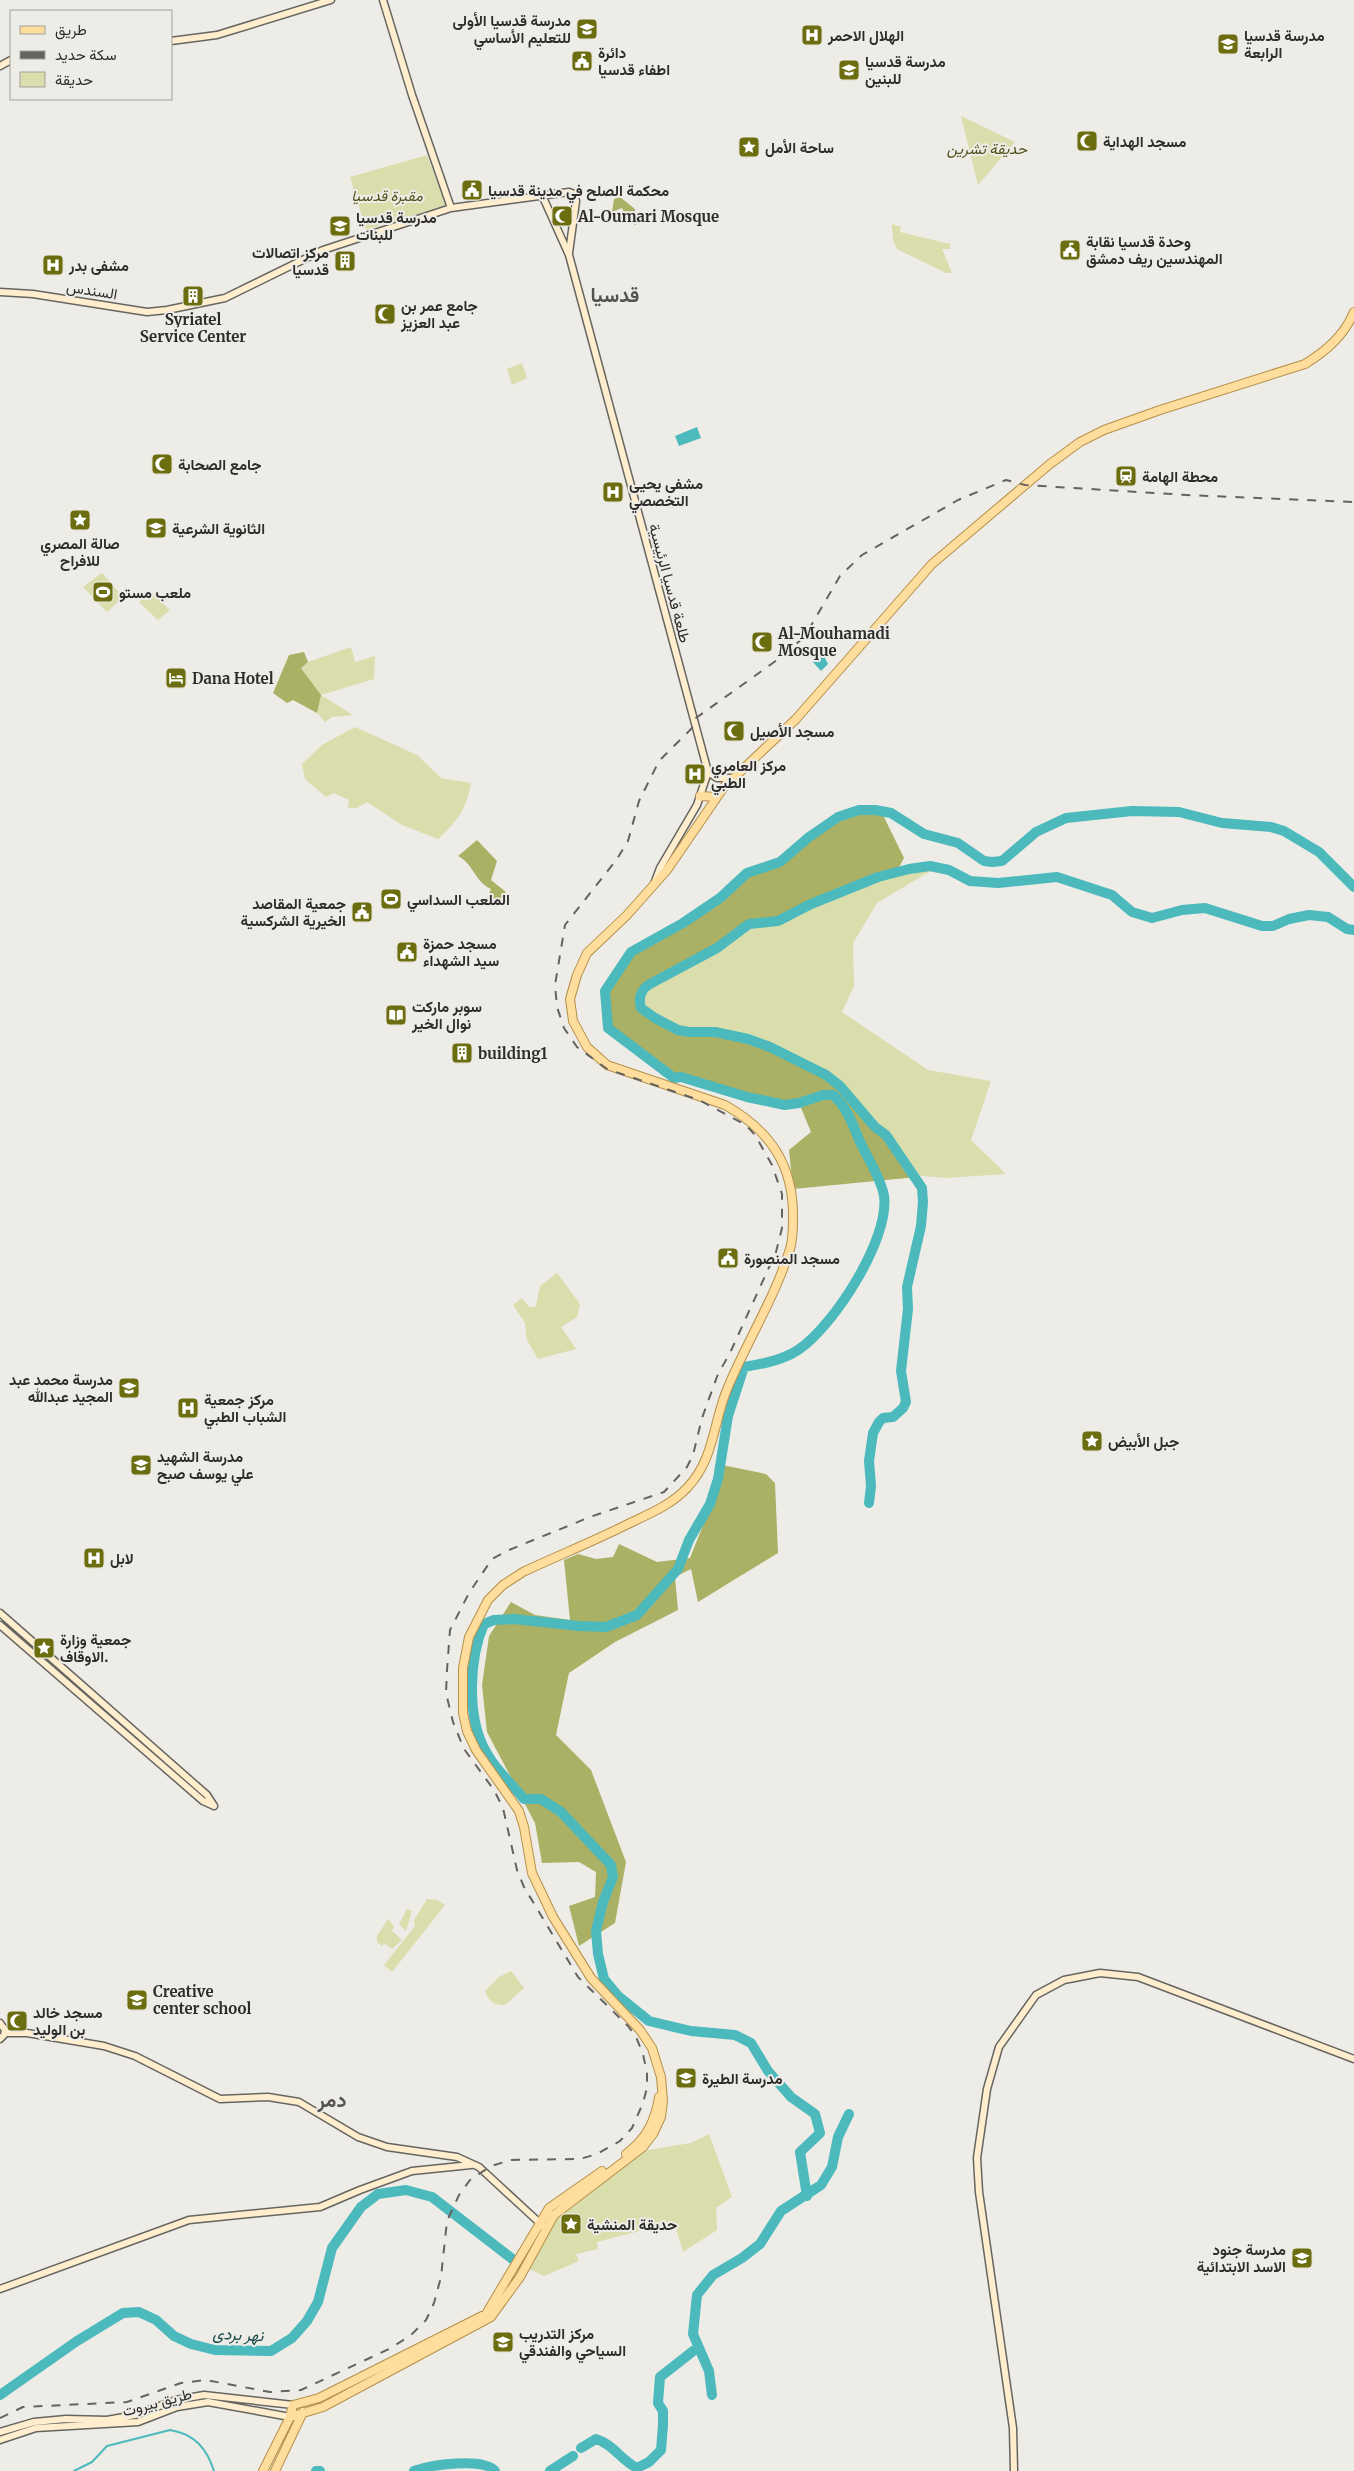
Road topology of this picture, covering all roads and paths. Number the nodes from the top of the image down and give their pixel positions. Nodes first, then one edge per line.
1 (331, 0) edge
2 (383, 0) edge
3 (172, 41) edge
4 (574, 194) joint
5 (542, 195) junction
6 (451, 208) junction
7 (569, 255) junction
8 (0, 292) edge
9 (1354, 312) edge
10 (708, 772) junction
11 (733, 778) junction
12 (700, 796) junction
13 (717, 797) junction
14 (654, 885) junction
15 (0, 1613) edge
16 (0, 1625) edge
17 (0, 2023) edge
18 (5, 2033) junction
19 (0, 2039) edge
20 (1354, 2059) edge
21 (471, 2165) junction
22 (542, 2225) junction
23 (0, 2290) edge
24 (305, 2402) junction
25 (293, 2405) junction
26 (303, 2415) junction
27 (290, 2417) junction
28 (0, 2432) edge
29 (0, 2440) edge
30 (263, 2471) edge
31 (275, 2471) edge
32 (1014, 2471) edge

1 - 3 main road
2 - 6 main road
4 - 5 main road, السندس
4 - 7 main road, طلعة قدسيا الرئيسية
5 - 6 main road, السندس
5 - 7 main road, طلعة قدسيا الرئيسية
6 - 8 main road, السندس
7 - 10 main road, طلعة قدسيا الرئيسية
9 - 11 main road
10 - 11 main road
10 - 12 main road
11 - 13 main road
12 - 13 main road
12 - 14 main road
13 - 14 main road
14 - 22 main road
15 - 16 main road
17 - 18 main road
18 - 19 main road
18 - 21 main road
20 - 32 main road
21 - 22 main road
21 - 23 main road
22 - 24 main road
22 - 26 main road
24 - 25 main road
24 - 26 main road
25 - 27 main road
25 - 28 main road
26 - 27 main road
26 - 31 main road
27 - 29 main road, طريق بيروت
27 - 30 main road

